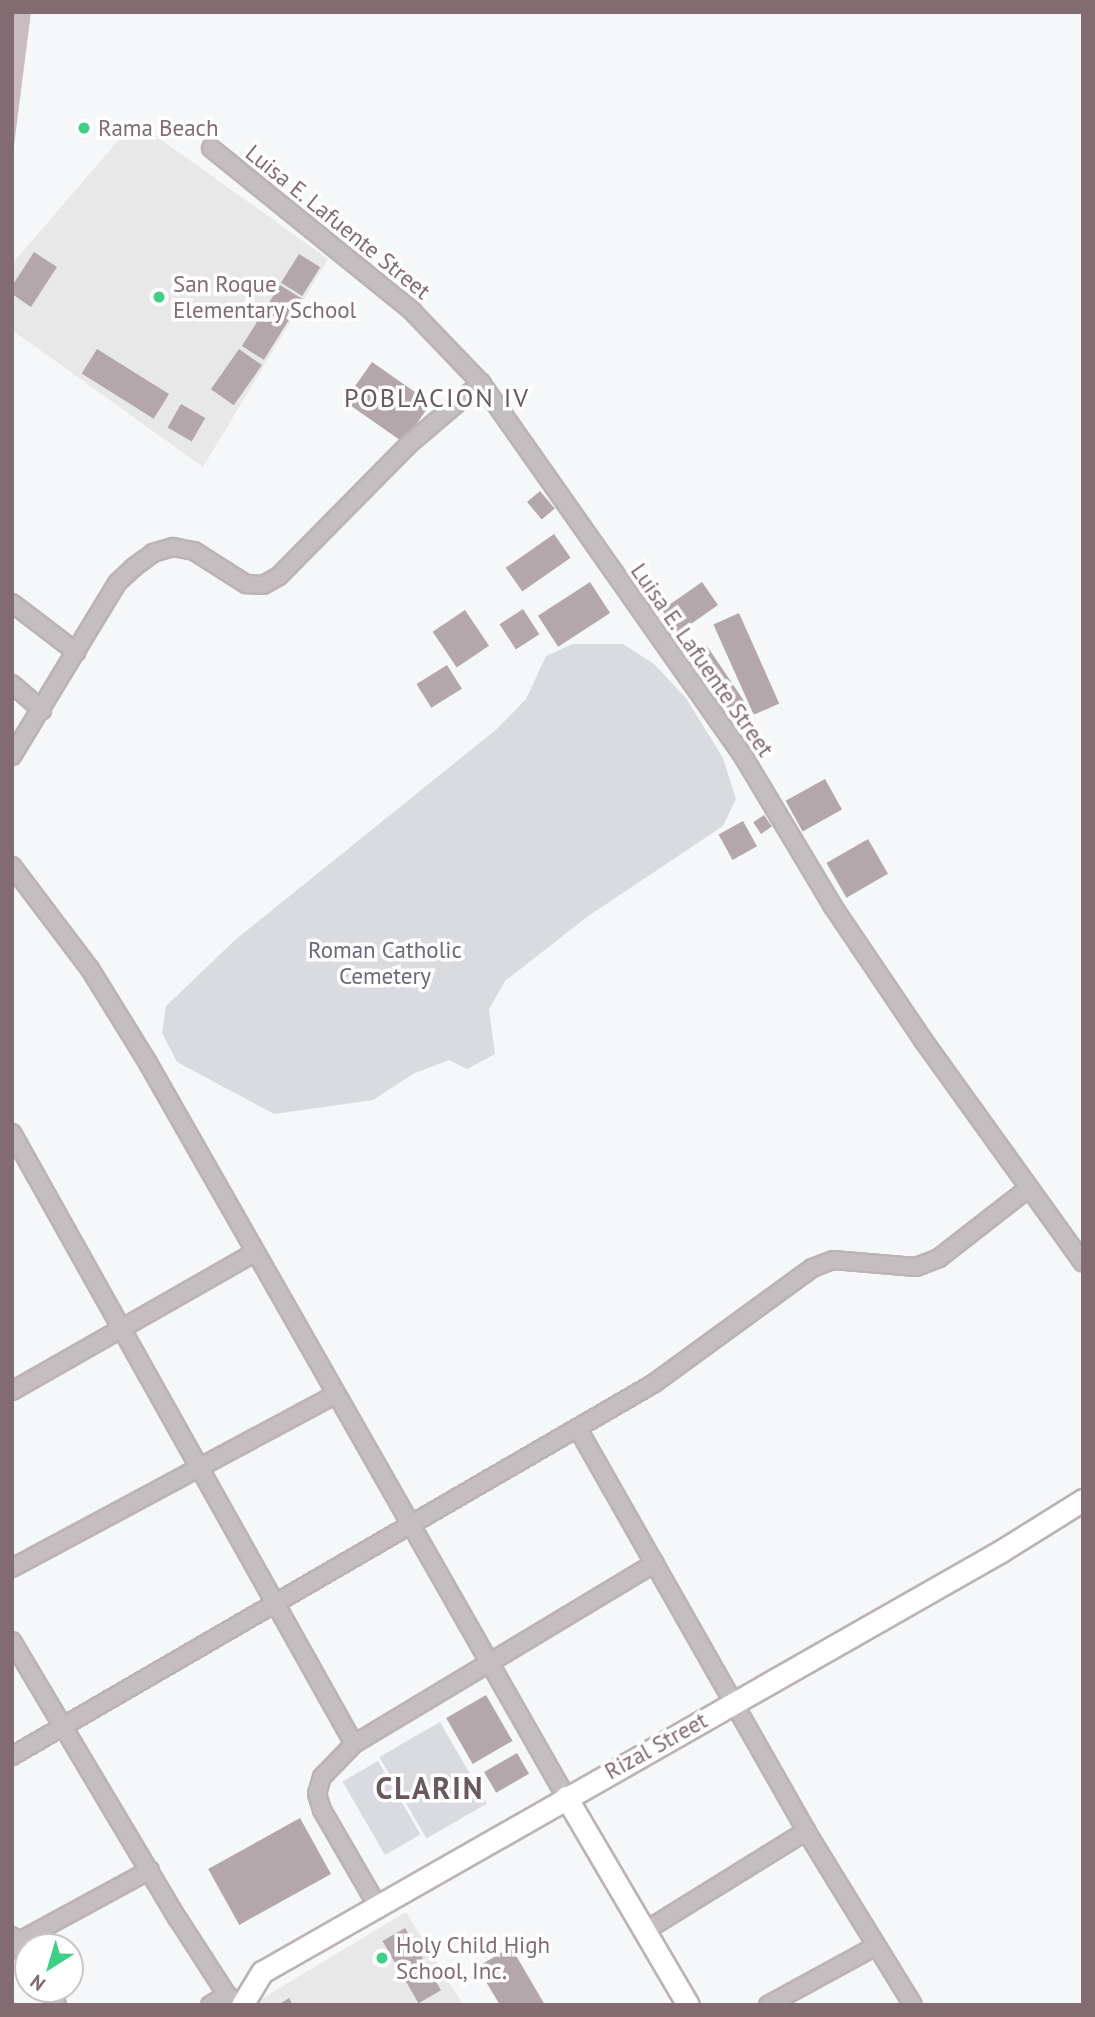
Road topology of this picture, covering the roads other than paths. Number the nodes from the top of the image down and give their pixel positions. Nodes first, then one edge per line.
1 (211, 148) dead end
2 (481, 383) junction
3 (12, 603) edge
4 (76, 652) junction
5 (12, 684) edge
6 (42, 710) junction
7 (12, 756) edge
8 (12, 866) edge
9 (12, 1133) edge
10 (1029, 1188) junction
11 (254, 1253) junction
12 (1083, 1263) edge
13 (121, 1330) junction
14 (12, 1391) edge
15 (334, 1395) junction
16 (578, 1429) junction
17 (201, 1467) junction
18 (1083, 1500) edge
19 (411, 1526) junction
20 (655, 1563) junction
21 (12, 1568) edge
22 (278, 1602) junction
23 (12, 1641) edge
24 (487, 1663) junction
25 (734, 1703) junction
26 (64, 1724) junction
27 (354, 1744) junction
28 (12, 1756) edge
29 (566, 1797) junction
30 (806, 1831) junction
31 (150, 1870) junction
32 (377, 1905) junction
33 (645, 1931) junction
34 (31, 1933) edge
35 (874, 1947) junction
36 (237, 2001) edge
37 (211, 2005) edge
38 (688, 2005) edge
39 (768, 2005) edge
40 (913, 2005) edge

1 - 2 street, Luisa E. Lafuente Street
2 - 4 street
2 - 10 street, Luisa E. Lafuente Street
3 - 4 street
4 - 6 street
5 - 6 street
6 - 7 street
8 - 11 street
9 - 13 street
10 - 12 street, Luisa E. Lafuente Street
10 - 16 street
11 - 13 street
11 - 15 street
13 - 14 street
13 - 17 street
15 - 17 street
15 - 19 street
16 - 19 street
16 - 20 street
17 - 21 street
17 - 22 street
18 - 25 main road, Rizal Street
19 - 22 street
19 - 24 street
20 - 24 street
20 - 25 street
22 - 26 street
22 - 27 street
23 - 26 street
24 - 27 street
24 - 29 street
25 - 29 main road, Rizal Street
25 - 30 street
26 - 28 street
26 - 31 street
27 - 32 street
29 - 32 main road, Rizal Street
29 - 33 main road
30 - 33 street
30 - 35 street
31 - 34 street
31 - 36 street
32 - 36 main road, Rizal Street
33 - 38 main road
35 - 39 street
35 - 40 street
36 - 37 street

